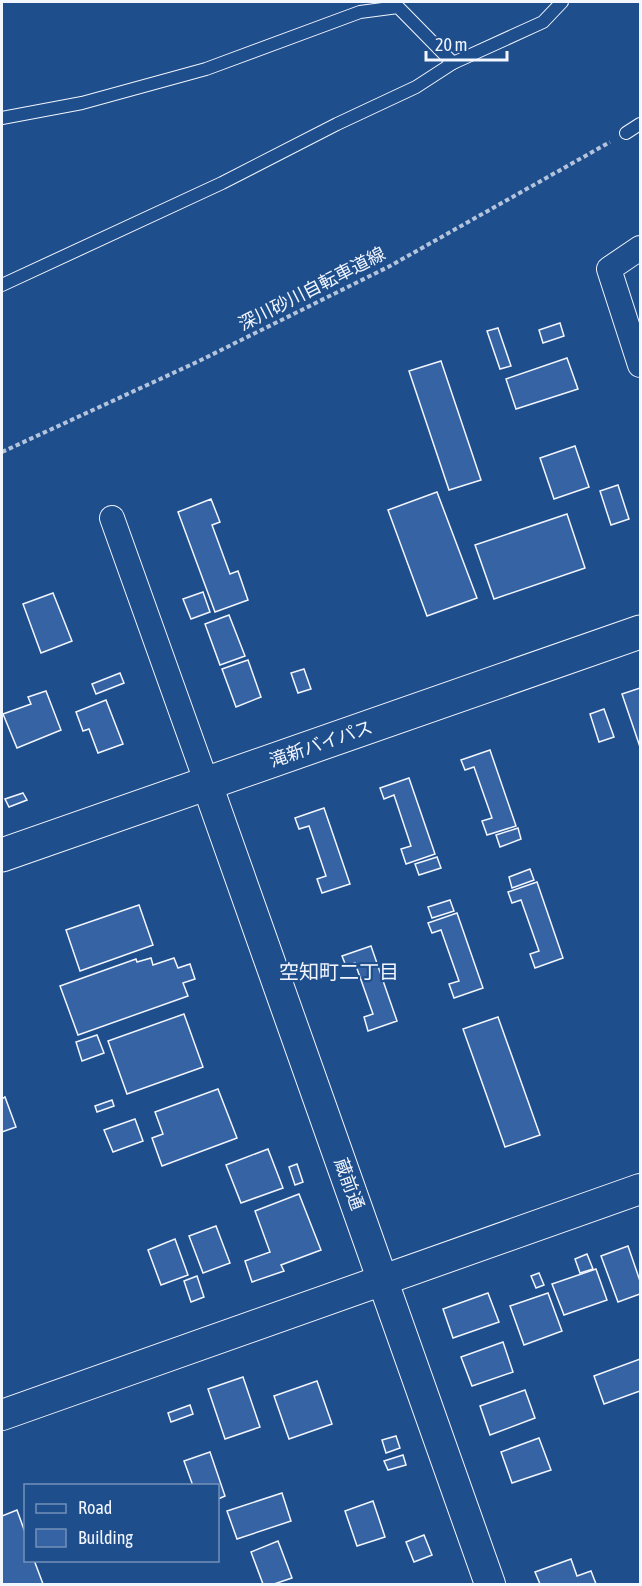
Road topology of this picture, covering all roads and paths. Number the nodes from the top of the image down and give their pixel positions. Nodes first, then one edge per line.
1 (562, 2) edge
2 (453, 63) junction
3 (2, 118) edge
4 (640, 124) edge
5 (627, 133) joint
6 (640, 248) edge
7 (2, 285) edge
8 (640, 365) edge
9 (2, 452) edge
10 (112, 518) dead end
11 (640, 632) edge
12 (207, 784) junction
13 (2, 855) edge
14 (640, 1189) edge
15 (383, 1280) junction
16 (2, 1415) edge
17 (490, 1584) edge

1 - 2 lane
2 - 3 lane
2 - 7 lane
4 - 5 lane
5 - 9 path, 深川砂川自転車道線
6 - 8 street
10 - 12 street
11 - 12 highway, 滝新バイパス
12 - 13 highway, 滝新バイパス
12 - 15 street, 蔵前通
14 - 15 street
15 - 16 street
15 - 17 street, 蔵前通

